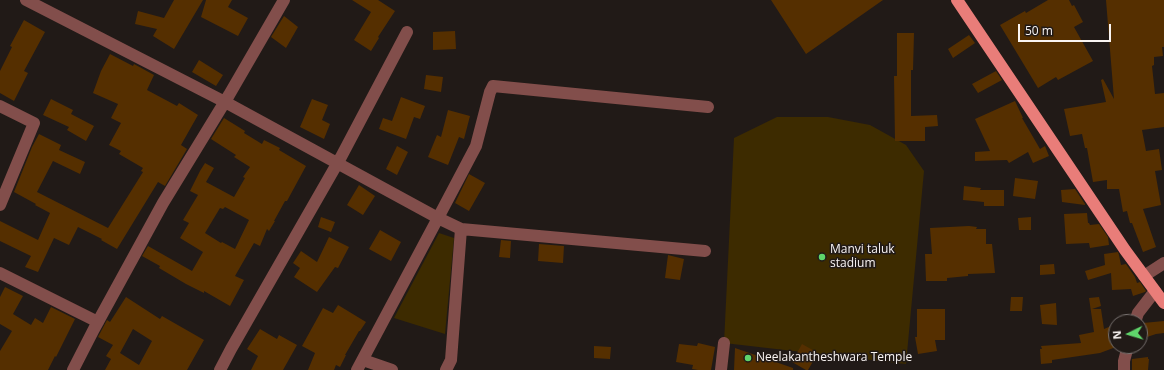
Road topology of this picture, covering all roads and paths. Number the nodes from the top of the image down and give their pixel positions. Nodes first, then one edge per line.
1 (26, 0) edge
2 (957, 0) edge
3 (279, 2) edge
4 (406, 32) dead end
5 (225, 102) junction
6 (0, 106) edge
7 (708, 107) dead end
8 (337, 163) junction
9 (0, 205) edge
10 (438, 218) junction
11 (461, 229) junction
12 (704, 251) dead end
13 (1164, 263) edge
14 (0, 273) edge
15 (1144, 276) junction
16 (1155, 291) junction
17 (1164, 303) edge
18 (1138, 314) edge
19 (98, 322) junction
20 (724, 343) dead end
21 (1126, 354) edge
22 (360, 365) edge
23 (74, 370) edge
24 (220, 370) edge
25 (392, 370) edge
26 (446, 370) edge
27 (721, 370) edge
28 (1124, 370) edge

1 - 5 street
2 - 15 main road
3 - 5 street
4 - 8 street
5 - 8 street
5 - 19 street
6 - 9 street
7 - 10 street
8 - 10 street
8 - 24 street
10 - 11 street
10 - 22 street
11 - 12 street
11 - 26 street
13 - 15 street
14 - 19 street
15 - 16 main road
16 - 17 main road
16 - 18 street
19 - 23 street
20 - 27 street
21 - 28 street
22 - 25 street

